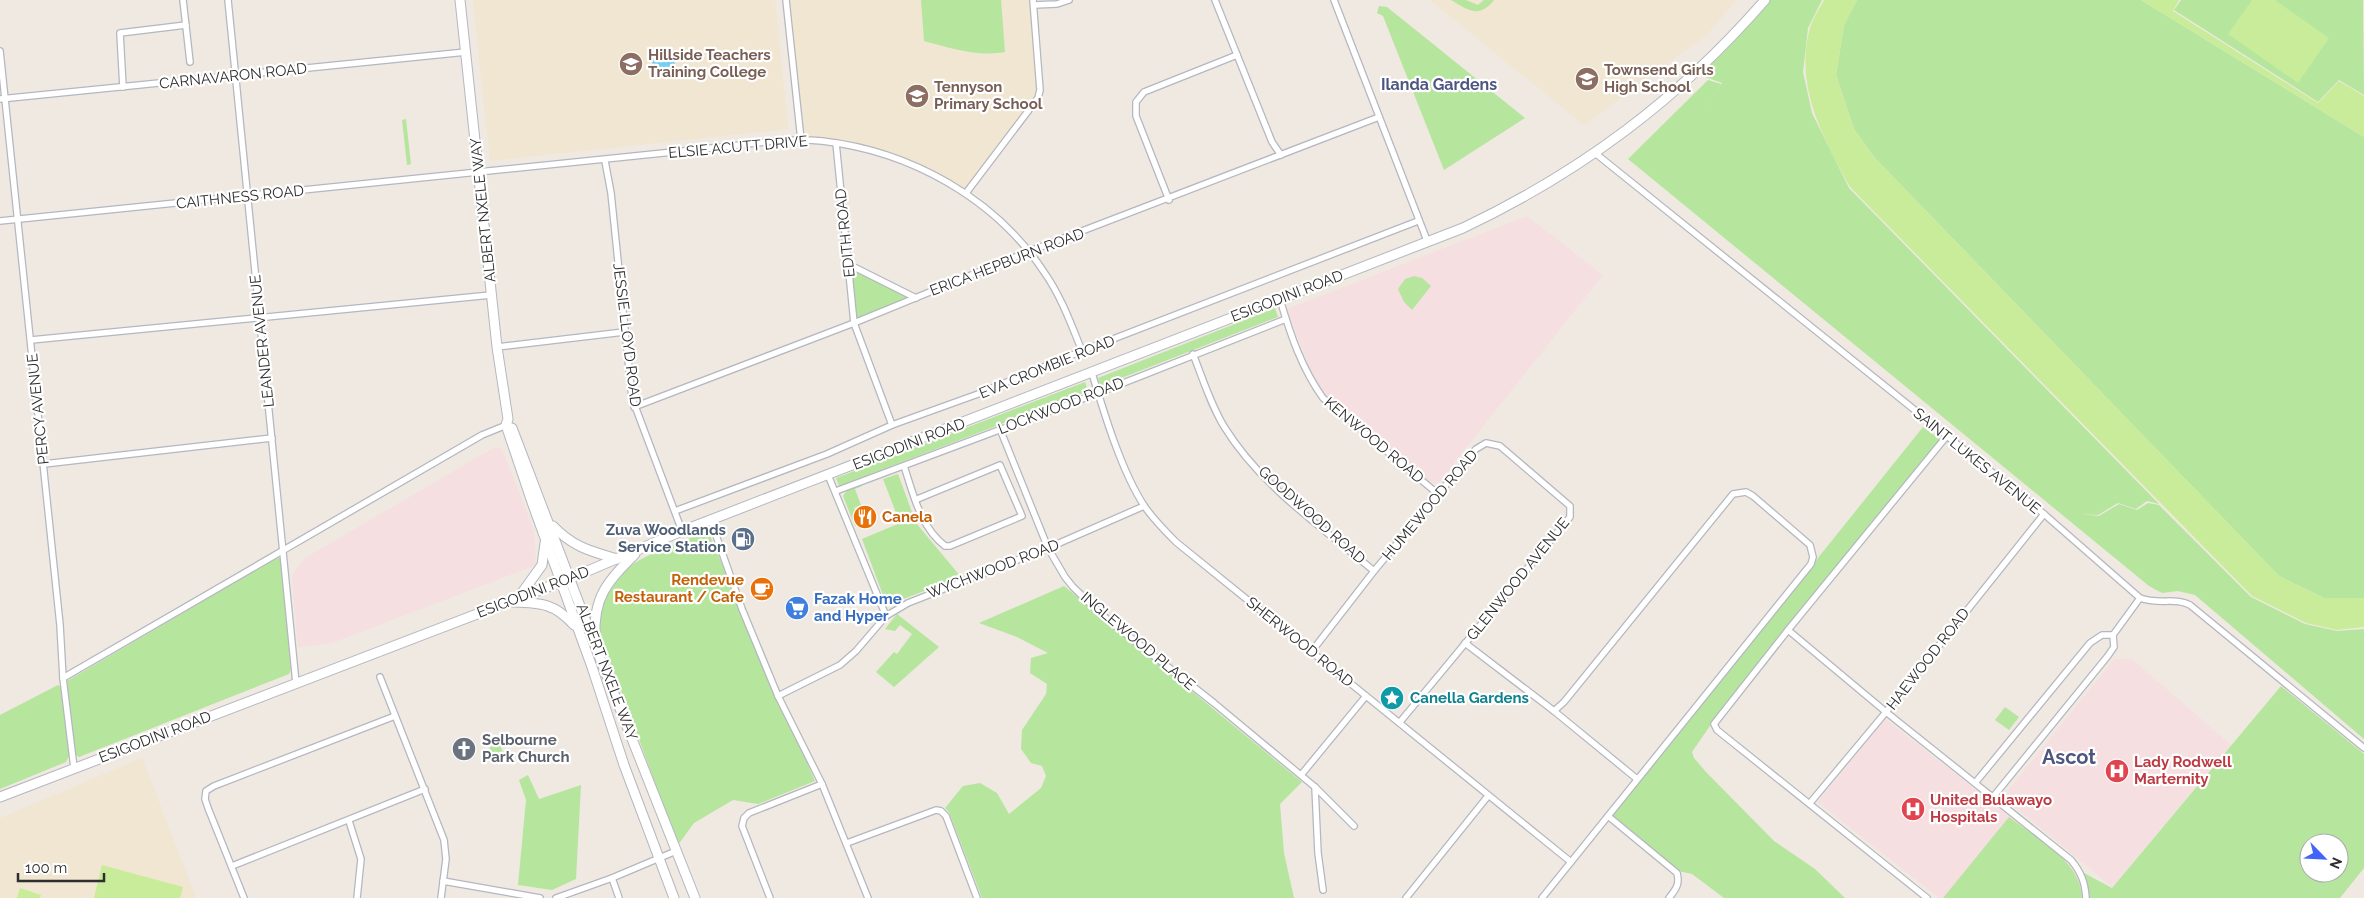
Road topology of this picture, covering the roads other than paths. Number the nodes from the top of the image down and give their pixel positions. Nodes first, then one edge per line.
1 (183, 0) edge
2 (228, 0) edge
3 (460, 0) edge
4 (786, 0) edge
5 (1069, 0) edge
6 (1215, 0) edge
7 (1334, 0) edge
8 (1765, 0) edge
9 (1034, 3) edge
10 (186, 25) junction
11 (0, 51) edge
12 (466, 52) junction
13 (1238, 55) junction
14 (190, 62) dead end
15 (235, 76) junction
16 (124, 87) junction
17 (2, 99) edge
18 (1379, 117) junction
19 (801, 140) junction
20 (836, 143) junction
21 (1595, 153) junction
22 (1281, 155) junction
23 (605, 161) junction
24 (480, 172) junction
25 (966, 193) junction
26 (247, 196) junction
27 (1169, 200) junction
28 (18, 220) junction
29 (0, 221) edge
30 (1418, 221) junction
31 (1428, 242) junction
32 (1030, 251) junction
33 (848, 264) junction
34 (491, 295) junction
35 (916, 298) junction
36 (1280, 299) junction
37 (260, 318) junction
38 (1286, 319) junction
39 (854, 323) junction
40 (624, 332) junction
41 (31, 340) junction
42 (497, 346) junction
43 (1082, 351) junction
44 (1194, 354) junction
45 (1092, 373) junction
46 (1098, 393) junction
47 (634, 407) junction
48 (508, 422) junction
49 (892, 426) junction
50 (1000, 429) junction
51 (1946, 437) junction
52 (272, 438) junction
53 (1500, 446) joint
54 (44, 464) junction
55 (904, 466) junction
56 (828, 475) junction
57 (836, 491) junction
58 (1438, 494) junction
59 (915, 500) junction
60 (1144, 506) junction
61 (675, 511) junction
62 (2044, 514) junction
63 (711, 521) junction
64 (549, 522) junction
65 (682, 532) junction
66 (545, 537) junction
67 (1048, 548) junction
68 (284, 550) junction
69 (638, 550) junction
70 (618, 559) junction
71 (1374, 571) junction
72 (571, 578) junction
73 (560, 582) junction
74 (519, 598) junction
75 (2140, 598) junction
76 (507, 602) junction
77 (886, 616) junction
78 (578, 629) junction
79 (1788, 630) junction
80 (2113, 635) junction
81 (1465, 643) junction
82 (596, 648) junction
83 (1312, 651) junction
84 (380, 677) dead end
85 (62, 678) junction
86 (296, 683) junction
87 (778, 696) junction
88 (1366, 696) junction
89 (1554, 711) junction
90 (1886, 712) junction
91 (395, 716) junction
92 (1400, 722) junction
93 (2364, 748) edge
94 (74, 768) junction
95 (1300, 775) junction
96 (1637, 779) junction
97 (1976, 783) junction
98 (822, 784) junction
99 (1315, 787) junction
100 (426, 789) junction
101 (1488, 796) junction
102 (0, 797) edge
103 (1993, 797) junction
104 (1810, 804) junction
105 (1608, 816) junction
106 (348, 821) junction
107 (1354, 826) dead end
108 (847, 843) junction
109 (676, 851) junction
110 (658, 858) junction
111 (1571, 862) junction
112 (232, 866) junction
113 (612, 878) junction
114 (444, 881) junction
115 (1323, 890) dead end
116 (525, 897) edge
117 (244, 898) edge
118 (357, 898) edge
119 (441, 898) edge
120 (540, 898) edge
121 (556, 898) edge
122 (619, 898) edge
123 (674, 898) edge
124 (695, 898) edge
125 (770, 898) edge
126 (868, 898) edge
127 (977, 898) edge
128 (1406, 898) edge
129 (1542, 898) edge
130 (1669, 898) edge
131 (1927, 898) edge
132 (2086, 898) edge

1 - 10 street
2 - 15 street, LEANDER AVENUE
3 - 12 main road, ALBERT NXELE WAY
4 - 19 street
5 - 9 street
6 - 13 street
7 - 18 street
8 - 21 main road, ESIGODINI ROAD
9 - 25 street
10 - 14 street
10 - 16 street
11 - 17 street, PERCY AVENUE
12 - 15 street, CARNAVARON ROAD
12 - 24 main road, ALBERT NXELE WAY
13 - 22 street
13 - 27 street
15 - 16 street, CARNAVARON ROAD
15 - 26 street, LEANDER AVENUE
16 - 17 street, CARNAVARON ROAD
17 - 28 street, PERCY AVENUE
18 - 22 street, ERICA HEPBURN ROAD
18 - 30 street
19 - 20 street, ELSIE ACUTT DRIVE
19 - 23 street, ELSIE ACUTT DRIVE
20 - 25 street, ELSIE ACUTT DRIVE
20 - 33 street, EDITH ROAD
21 - 31 main road, ESIGODINI ROAD
21 - 51 street, SAINT LUKES AVENUE
22 - 27 street, ERICA HEPBURN ROAD
23 - 24 street, ELSIE ACUTT DRIVE
23 - 40 street, JESSIE LLOYD ROAD
24 - 26 street, CAITHNESS ROAD
24 - 34 main road, ALBERT NXELE WAY
25 - 32 street, ELSIE ACUTT DRIVE
26 - 28 street, CAITHNESS ROAD
26 - 37 street, LEANDER AVENUE
27 - 32 street, ERICA HEPBURN ROAD
28 - 29 street, CAITHNESS ROAD
28 - 41 street, PERCY AVENUE
30 - 31 street
30 - 43 street, EVA CROMBIE ROAD
31 - 36 main road, ESIGODINI ROAD
32 - 35 street, ERICA HEPBURN ROAD
32 - 43 street, ELSIE ACUTT DRIVE
33 - 35 street
33 - 39 street, EDITH ROAD
34 - 37 street
34 - 42 main road, ALBERT NXELE WAY
35 - 39 street, ERICA HEPBURN ROAD
36 - 38 street, KENWOOD ROAD
36 - 45 main road, ESIGODINI ROAD
37 - 41 street
37 - 52 street, LEANDER AVENUE
38 - 44 street, LOCKWOOD ROAD
38 - 58 street, KENWOOD ROAD
39 - 47 street, ERICA HEPBURN ROAD
39 - 49 street, EDITH ROAD
40 - 42 street
40 - 47 street, JESSIE LLOYD ROAD
41 - 54 street, PERCY AVENUE
42 - 48 main road, ALBERT NXELE WAY
43 - 49 street, EVA CROMBIE ROAD
44 - 46 street, LOCKWOOD ROAD
44 - 71 street, GOODWOOD ROAD
45 - 46 street, SHERWOOD ROAD
45 - 56 main road, ESIGODINI ROAD
46 - 50 street, LOCKWOOD ROAD
46 - 60 street, SHERWOOD ROAD
47 - 61 street, JESSIE LLOYD ROAD
48 - 64 main road, ALBERT NXELE WAY
48 - 66 main road, ALBERT NXELE WAY
48 - 68 street
49 - 61 street, EVA CROMBIE ROAD
50 - 55 street, LOCKWOOD ROAD
50 - 67 street, INGLEWOOD PLACE
51 - 62 street, SAINT LUKES AVENUE
51 - 79 street
52 - 54 street
52 - 68 street, LEANDER AVENUE
53 - 58 street, HUMEWOOD ROAD
53 - 81 street, GLENWOOD AVENUE
54 - 85 street, PERCY AVENUE
55 - 57 street, LOCKWOOD ROAD
55 - 59 street
56 - 57 street
56 - 63 main road, ESIGODINI ROAD
57 - 77 street
58 - 71 street, HUMEWOOD ROAD
59 - 59 street
60 - 67 street, WYCHWOOD ROAD
60 - 83 street, SHERWOOD ROAD
61 - 65 street, JESSIE LLOYD ROAD
62 - 75 street, SAINT LUKES AVENUE
62 - 90 street, HAEWOOD ROAD
63 - 65 main road, ESIGODINI ROAD
63 - 87 street
64 - 70 main road
64 - 72 main road, ALBERT NXELE WAY
65 - 69 main road, ESIGODINI ROAD
66 - 73 main road, ALBERT NXELE WAY
66 - 74 main road
67 - 77 street, WYCHWOOD ROAD
67 - 95 street, INGLEWOOD PLACE
68 - 85 street
68 - 86 street, LEANDER AVENUE
69 - 70 main road, ESIGODINI ROAD
69 - 82 main road
70 - 72 main road, ESIGODINI ROAD
71 - 83 street, HUMEWOOD ROAD
72 - 73 main road, ESIGODINI ROAD
72 - 82 main road, ALBERT NXELE WAY
73 - 74 main road, ESIGODINI ROAD
73 - 78 main road, ALBERT NXELE WAY
74 - 76 main road, ESIGODINI ROAD
75 - 80 street
75 - 93 street
76 - 78 main road
76 - 86 main road, ESIGODINI ROAD
77 - 87 street, WYCHWOOD ROAD
78 - 110 main road, ALBERT NXELE WAY
79 - 90 street
79 - 104 street
80 - 97 street
80 - 103 street
81 - 89 street
81 - 92 street, GLENWOOD AVENUE
82 - 109 main road, ALBERT NXELE WAY
83 - 88 street, SHERWOOD ROAD
84 - 91 street
85 - 94 street, PERCY AVENUE
86 - 94 main road, ESIGODINI ROAD
87 - 98 street
88 - 92 street, SHERWOOD ROAD
88 - 95 street
89 - 96 street
89 - 96 street
90 - 97 street
90 - 104 street, HAEWOOD ROAD
91 - 100 street
91 - 112 street
92 - 101 street, SHERWOOD ROAD
94 - 102 main road, ESIGODINI ROAD
95 - 99 street, INGLEWOOD PLACE
96 - 105 street
97 - 103 street
98 - 108 street
98 - 125 street
99 - 107 street, INGLEWOOD PLACE
99 - 115 street
100 - 106 street
100 - 114 street
101 - 111 street, SHERWOOD ROAD
101 - 128 street
103 - 132 street
104 - 131 street
105 - 111 street
105 - 130 street
106 - 112 street
106 - 118 street
108 - 126 street
108 - 127 street
109 - 110 street
109 - 124 main road, ALBERT NXELE WAY
110 - 113 street
110 - 123 main road, ALBERT NXELE WAY
111 - 129 street
112 - 117 street
113 - 121 street
113 - 122 street
114 - 116 street
114 - 119 street
116 - 120 street

